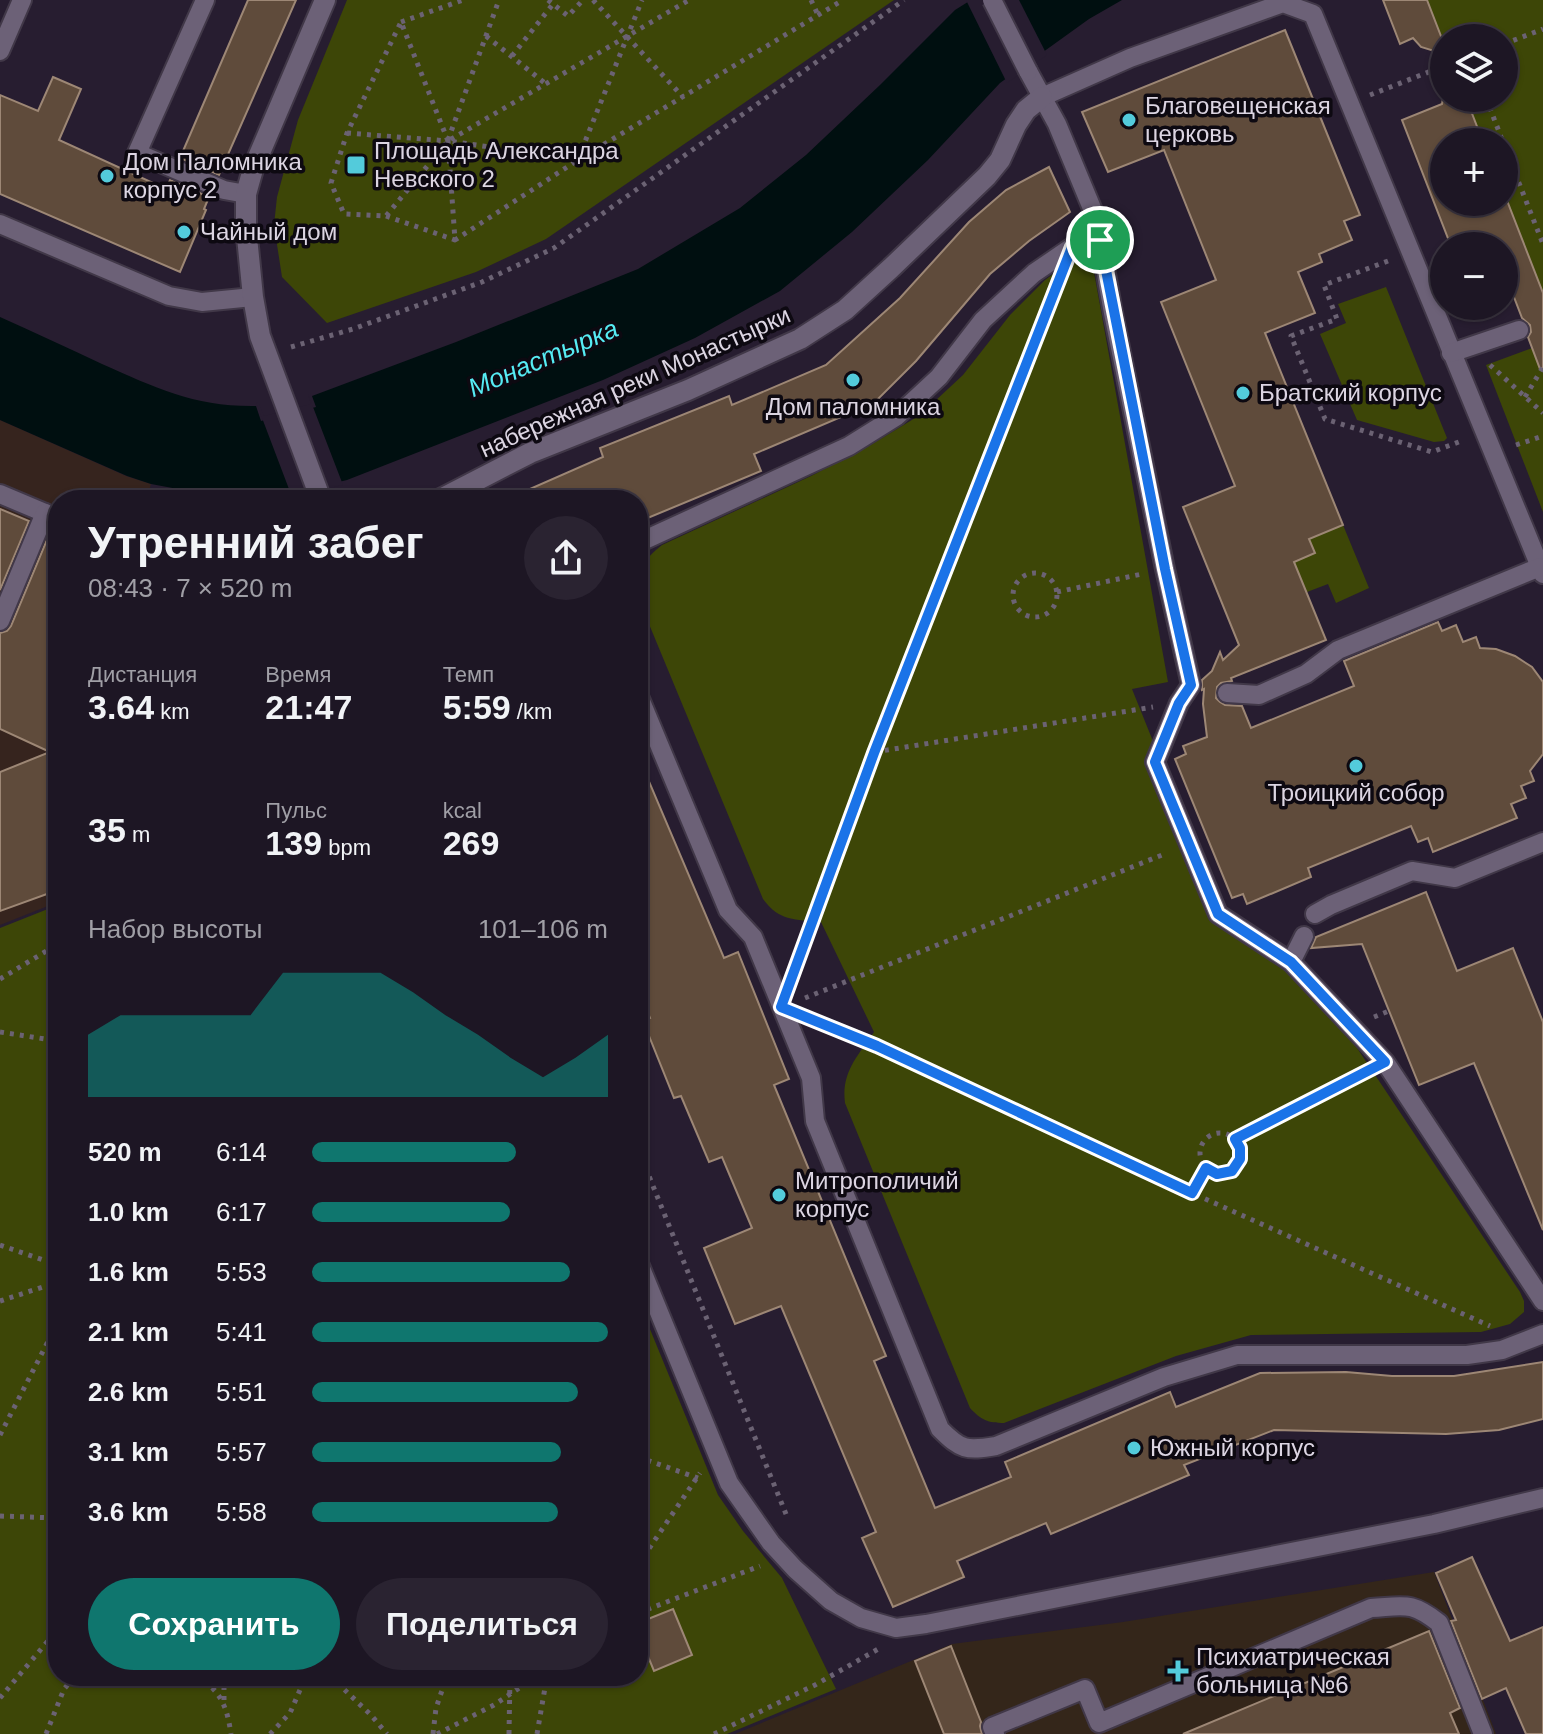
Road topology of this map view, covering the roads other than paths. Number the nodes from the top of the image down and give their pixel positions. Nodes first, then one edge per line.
1 (22, 0) edge
2 (205, 0) edge
3 (325, 0) edge
4 (992, 0) edge
5 (0, 51) edge
6 (1042, 97) junction
7 (246, 194) junction
8 (0, 224) edge
9 (1100, 240) junction
10 (253, 297) junction
11 (1519, 330) dead end
12 (1451, 353) junction
13 (317, 490) edge
14 (458, 490) edge
15 (0, 494) edge
16 (48, 514) edge
17 (48, 524) edge
18 (648, 538) edge
19 (1542, 571) edge
20 (0, 621) edge
21 (1227, 693) dead end
22 (648, 718) edge
23 (1543, 842) edge
24 (1315, 914) dead end
25 (1304, 936) dead end
26 (1291, 962) junction
27 (648, 1285) edge
28 (1543, 1301) edge
29 (1543, 1334) edge
30 (1543, 1498) edge
31 (995, 1734) edge
32 (1483, 1734) edge

1 - 5 lane
2 - 7 lane
3 - 7 street
4 - 6 lane, bridge
6 - 9 lane
6 - 12 lane
6 - 14 street, набережная реки Монастырки
7 - 10 street
8 - 10 lane
9 - 18 lane
9 - 26 lane
10 - 13 street
11 - 12 lane
12 - 19 lane
15 - 16 lane
17 - 20 lane
19 - 21 lane
22 - 29 lane
23 - 24 lane
25 - 26 lane
26 - 28 lane
27 - 30 lane
31 - 32 lane

